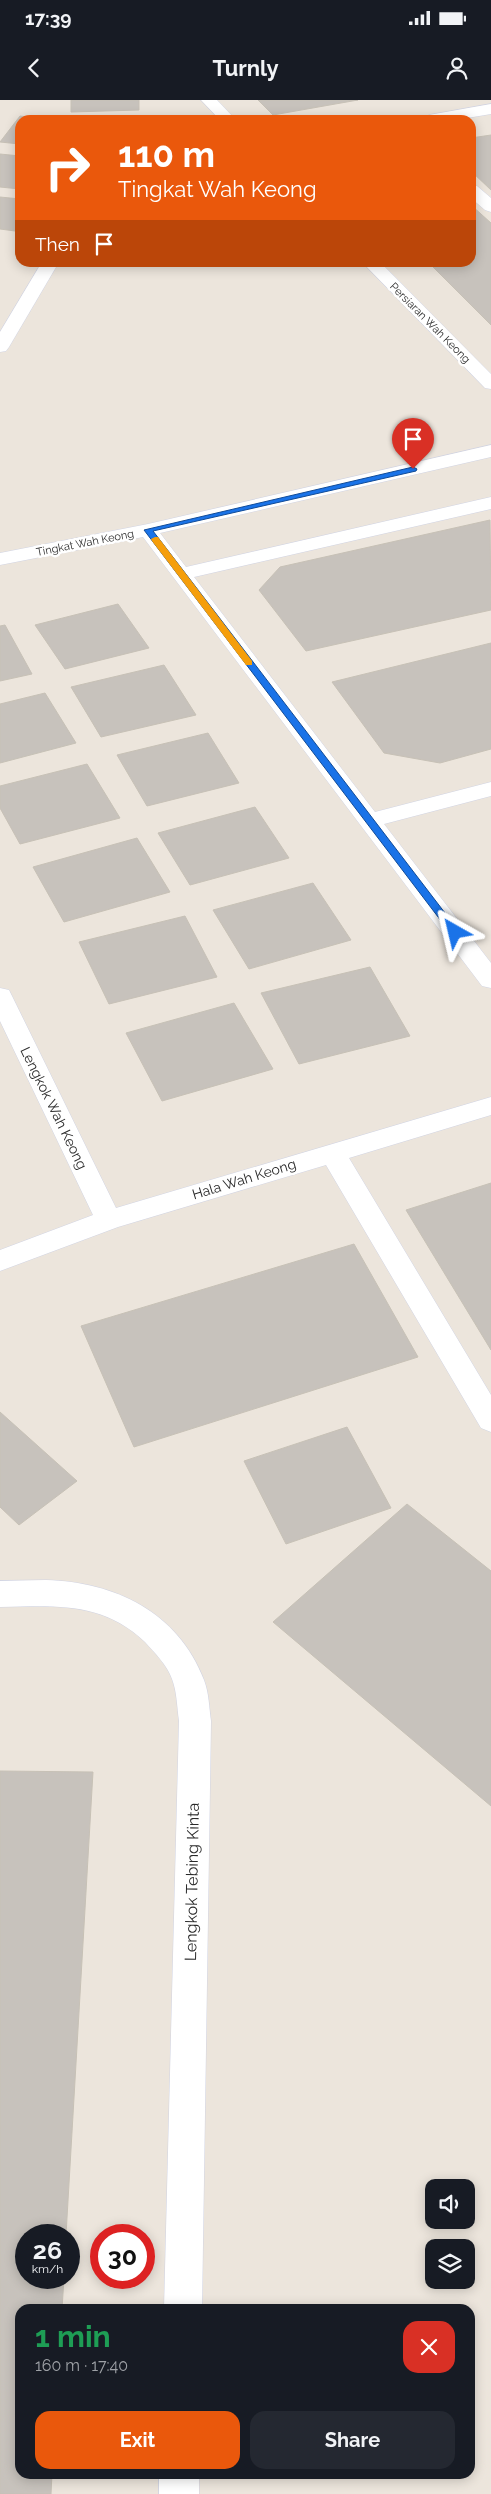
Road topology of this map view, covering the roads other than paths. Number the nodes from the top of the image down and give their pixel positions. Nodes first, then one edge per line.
1 (209, 100) edge
2 (491, 109) edge
3 (223, 115) edge
4 (457, 115) edge
5 (476, 194) edge
6 (491, 207) edge
7 (48, 267) edge
8 (375, 267) edge
9 (0, 347) edge
10 (491, 384) edge
11 (490, 452) edge
12 (491, 502) edge
13 (148, 530) junction
14 (0, 559) edge
15 (181, 574) junction
16 (491, 790) edge
17 (370, 821) junction
18 (491, 980) edge
19 (0, 996) edge
20 (491, 1106) edge
21 (332, 1152) junction
22 (109, 1220) junction
23 (0, 1261) edge
24 (491, 1420) edge
25 (0, 1594) edge
26 (183, 2304) edge
27 (179, 2479) edge
28 (179, 2494) edge

1 - 3 street
2 - 4 street
5 - 6 street
7 - 9 street
8 - 10 street, Persiaran Wah Keong
11 - 13 street, Tingkat Wah Keong
12 - 15 street
13 - 14 street, Tingkat Wah Keong
13 - 15 street
15 - 17 street
16 - 17 street
17 - 18 street
19 - 22 street, Lengkok Wah Keong
20 - 21 street, Hala Wah Keong
21 - 22 street, Hala Wah Keong
21 - 24 street
22 - 23 street, Hala Wah Keong
25 - 26 street, Lengkok Tebing Kinta
27 - 28 street

